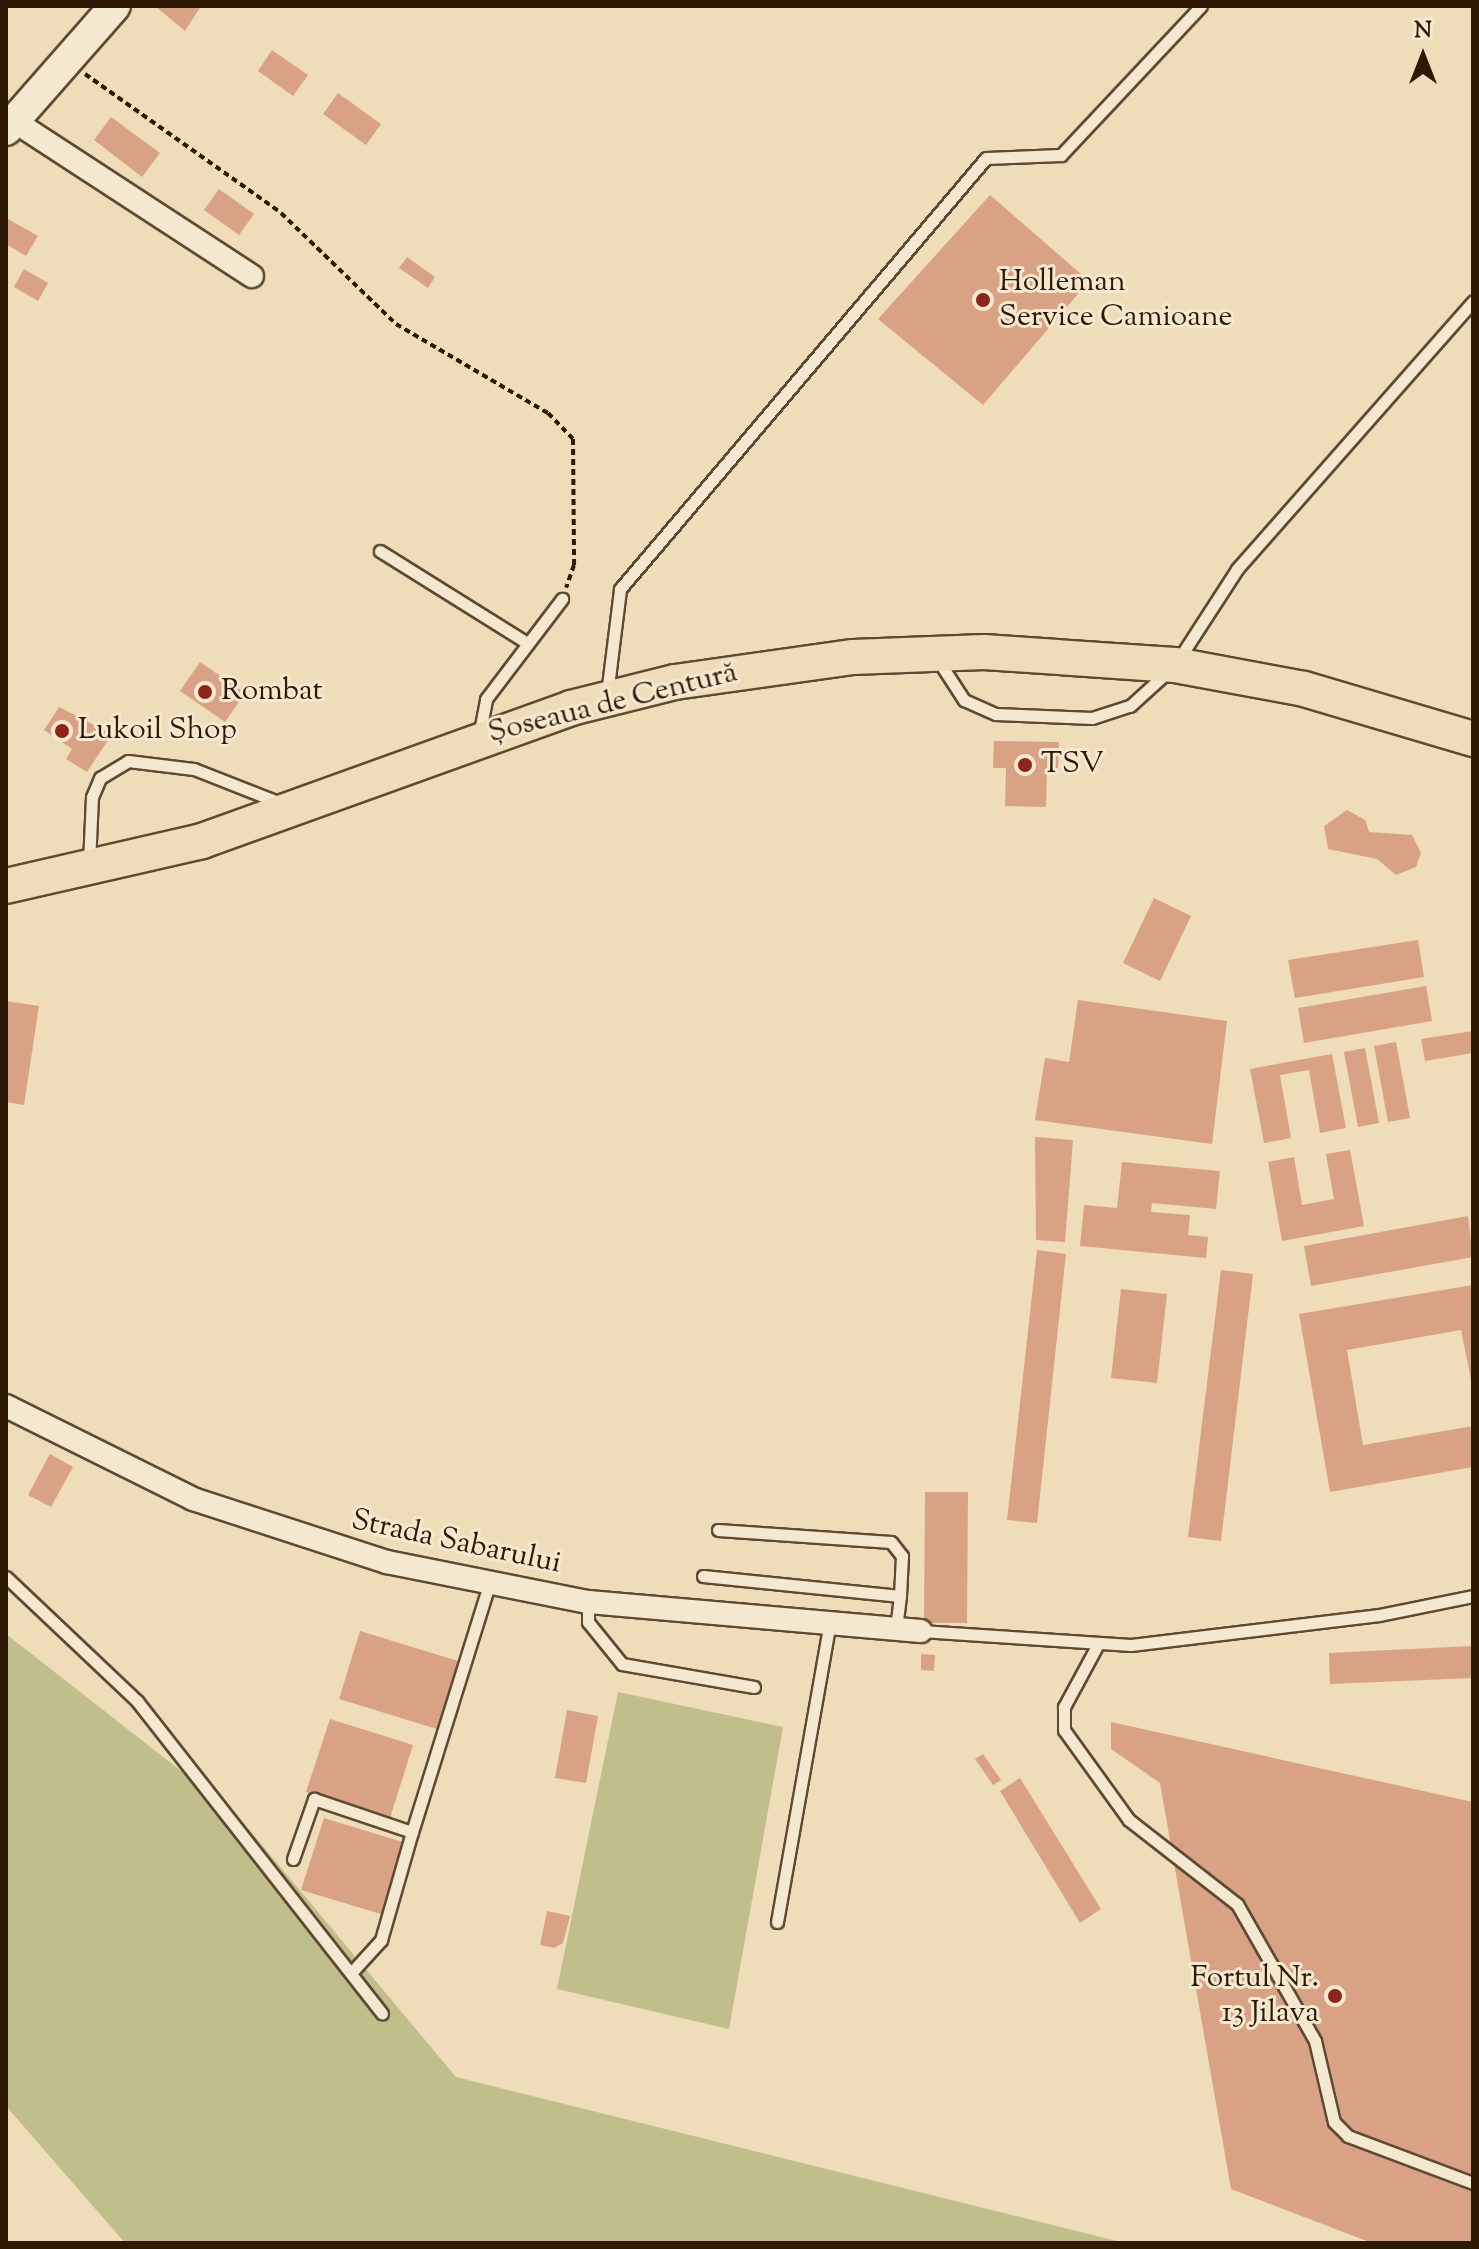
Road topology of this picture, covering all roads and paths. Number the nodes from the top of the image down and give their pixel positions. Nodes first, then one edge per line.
1 (115, 6) edge
2 (1201, 6) edge
3 (66, 61) junction
4 (10, 125) edge
5 (252, 276) dead end
6 (1473, 301) edge
7 (380, 551) dead end
8 (562, 599) joint
9 (527, 643) junction
10 (933, 653) junction
11 (1175, 665) junction
12 (607, 699) junction
13 (479, 738) junction
14 (1473, 739) edge
15 (298, 809) junction
16 (90, 870) junction
17 (6, 886) edge
18 (6, 1406) edge
19 (718, 1530) dead end
20 (703, 1576) dead end
21 (6, 1577) edge
22 (489, 1585) junction
23 (900, 1596) junction
24 (1473, 1596) edge
25 (588, 1602) junction
26 (830, 1622) junction
27 (896, 1629) junction
28 (921, 1631) joint
29 (1098, 1644) junction
30 (754, 1687) dead end
31 (412, 1832) junction
32 (293, 1859) dead end
33 (777, 1922) dead end
34 (351, 1973) junction
35 (382, 2014) dead end
36 (1473, 2183) edge

1 - 3 street
2 - 12 lane
3 - 4 street
3 - 8 path
4 - 5 street
6 - 11 lane
7 - 9 lane
8 - 9 lane
9 - 13 lane
10 - 11 main road, Șoseaua de Centură
10 - 11 lane
10 - 12 main road, Șoseaua de Centură
11 - 14 main road, Șoseaua de Centură
12 - 13 main road, Șoseaua de Centură
13 - 15 main road, Șoseaua de Centură
15 - 16 main road, Șoseaua de Centură
15 - 16 lane
16 - 17 main road, Șoseaua de Centură
18 - 22 street, Strada Sabarului
19 - 23 lane
20 - 23 lane
21 - 34 lane
22 - 25 street, Strada Sabarului
22 - 31 lane
23 - 27 lane
24 - 29 lane
25 - 26 street, Strada Sabarului
25 - 30 lane
26 - 27 street, Strada Sabarului
26 - 33 lane
27 - 28 street, Strada Sabarului
28 - 29 lane
29 - 36 lane
31 - 32 lane
31 - 34 lane
34 - 35 lane

